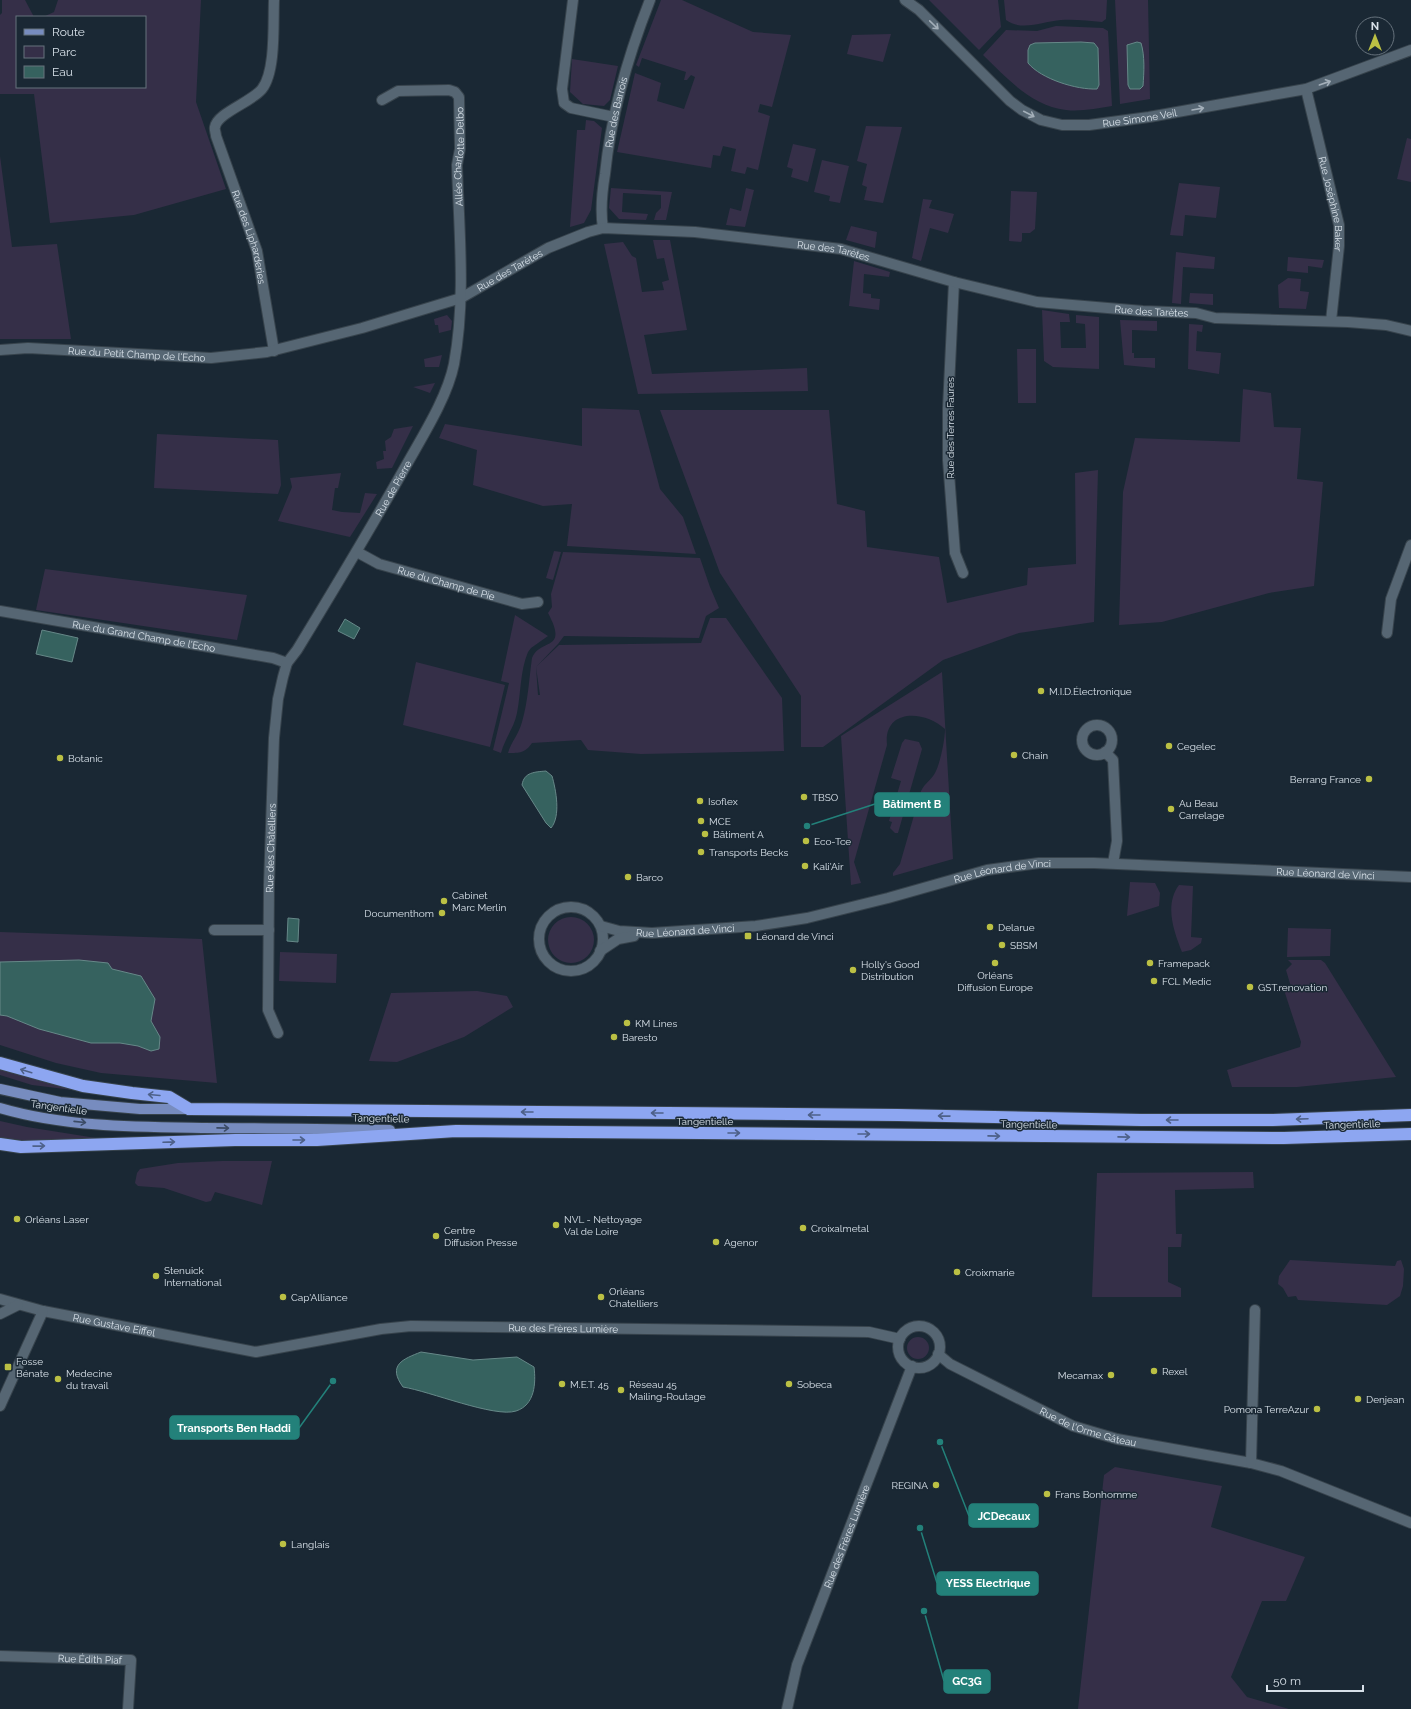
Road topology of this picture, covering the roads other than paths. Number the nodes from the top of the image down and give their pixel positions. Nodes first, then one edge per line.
1 (274, 0) edge
2 (573, 0) edge
3 (650, 0) edge
4 (905, 0) edge
5 (1411, 50) edge
6 (1306, 89) junction
7 (382, 100) dead end
8 (614, 117) junction
9 (603, 228) junction
10 (954, 282) junction
11 (461, 298) junction
12 (1331, 321) junction
13 (1411, 331) edge
14 (0, 350) edge
15 (274, 351) junction
16 (1411, 545) edge
17 (357, 552) junction
18 (962, 573) dead end
19 (538, 602) dead end
20 (0, 611) edge
21 (1387, 633) dead end
22 (287, 663) junction
23 (1105, 752) dead end
24 (1113, 863) junction
25 (1411, 876) edge
26 (601, 926) junction
27 (214, 930) dead end
28 (269, 930) junction
29 (652, 933) junction
30 (600, 951) junction
31 (278, 1033) dead end
32 (0, 1063) edge
33 (0, 1089) edge
34 (0, 1108) edge
35 (189, 1109) junction
36 (1411, 1115) edge
37 (456, 1131) junction
38 (1411, 1134) edge
39 (0, 1144) edge
40 (0, 1299) edge
41 (18, 1306) junction
42 (1255, 1310) dead end
43 (43, 1312) junction
44 (0, 1314) edge
45 (900, 1339) junction
46 (228, 1348) joint
47 (938, 1354) junction
48 (912, 1366) junction
49 (0, 1406) edge
50 (1251, 1463) junction
51 (1411, 1523) edge
52 (0, 1656) edge
53 (128, 1709) edge
54 (787, 1709) edge

1 - 15 street, Rue des Lipharderies
2 - 8 street
3 - 8 street, Rue des Barrois
4 -> 6 street, Rue Simone Veil
6 -> 5 street, Rue Simone Veil
6 - 12 street, Rue Joséphine Baker
7 - 11 street, Allée Charlotte Delbo
8 - 9 street, Rue des Barrois
9 - 10 street, Rue des Tarètes
9 - 11 street, Rue des Tarètes
10 - 12 street, Rue des Tarètes
10 - 18 street, Rue des Terres Faures
11 - 15 street, Rue des Tarètes
11 - 17 street, Rue de Pierre
12 - 13 street, Rue des Tarètes
14 - 15 street, Rue du Petit Champ de l'Echo
16 - 21 street
17 - 19 street, Rue du Champ de Pie
17 - 22 street, Rue de Pierre
20 - 22 street, Rue du Grand Champ de l'Echo
22 - 28 street, Rue des Châtelliers
23 - 24 street
24 - 25 street, Rue Léonard de Vinci
24 - 29 street, Rue Léonard de Vinci
26 - 29 street, Rue Léonard de Vinci
26 - 30 street
26 - 30 street
27 - 28 street
28 - 31 street, Rue des Châtelliers
29 - 30 street
35 -> 32 highway
33 - 35 main road, Tangentielle
34 -> 37 main road, Tangentielle
36 -> 35 highway, Tangentielle
37 -> 38 highway, Tangentielle
39 -> 37 highway
40 - 41 street, Rue Gustave Eiffel
41 - 43 street, Rue Gustave Eiffel
41 - 44 street
42 - 50 street
43 - 46 street, Rue Gustave Eiffel
43 - 49 street
45 - 46 street, Rue des Frères Lumière
45 - 47 street
45 - 48 street
47 - 48 street
47 - 50 street, Rue de l'Orme Gâteau
48 - 54 street, Rue des Frères Lumière
50 - 51 street, Rue de l'Orme Gâteau
52 - 53 street, Rue Édith Piaf

